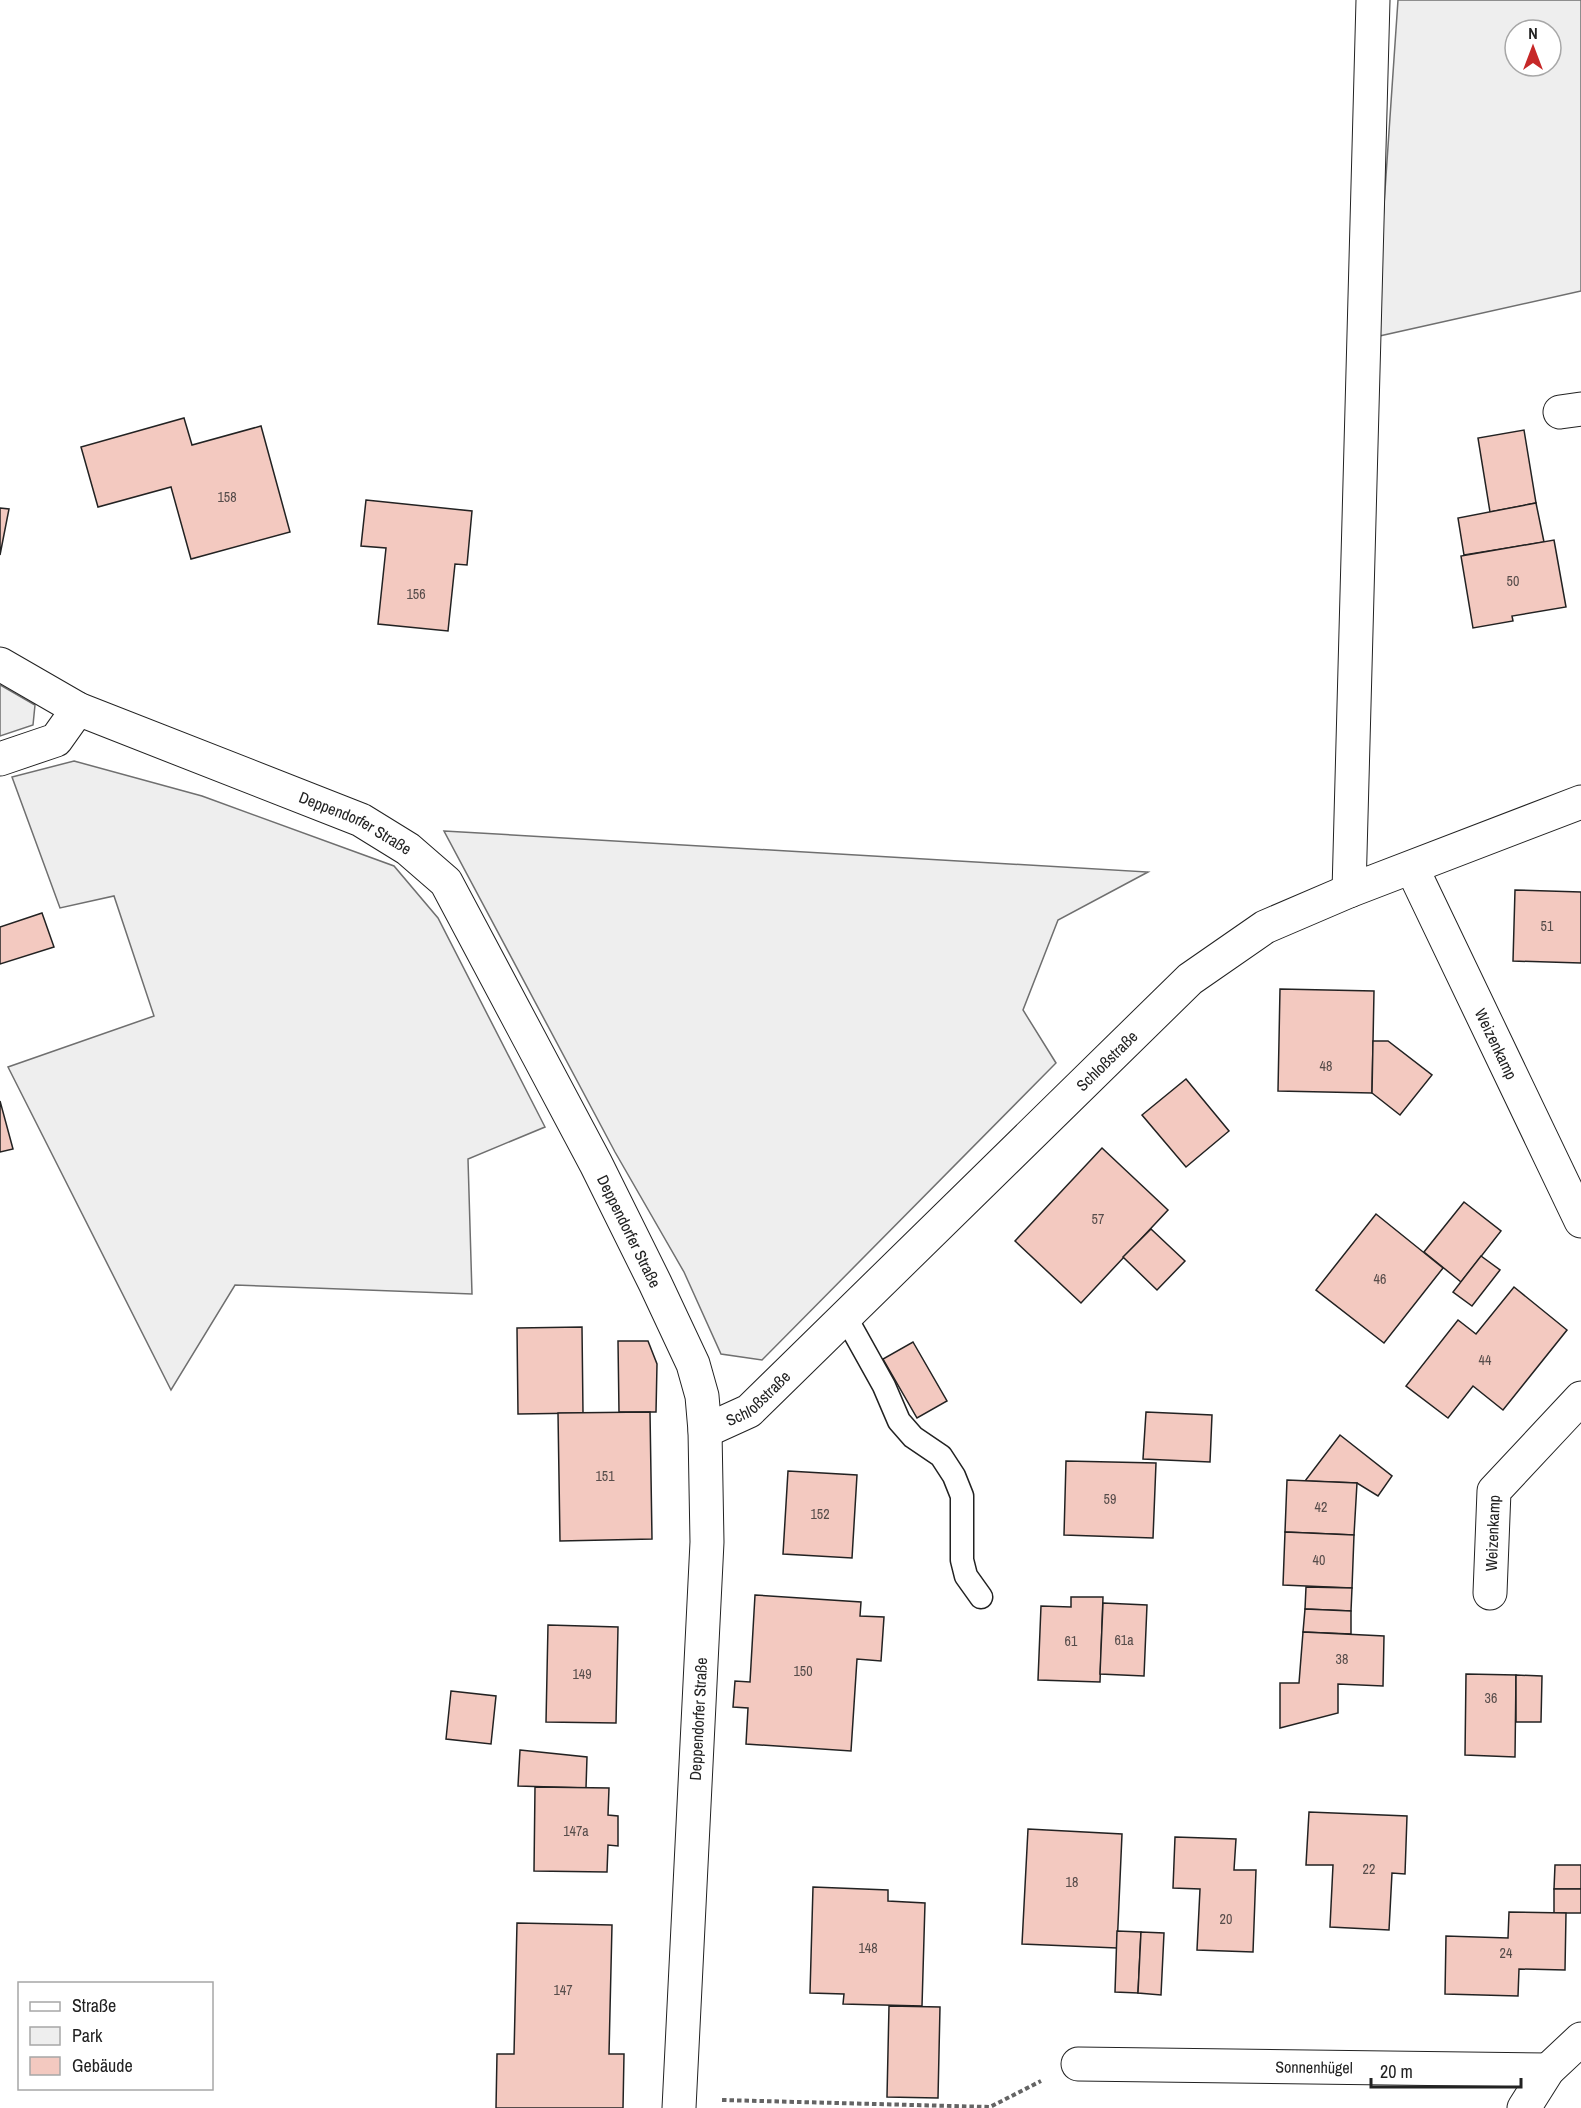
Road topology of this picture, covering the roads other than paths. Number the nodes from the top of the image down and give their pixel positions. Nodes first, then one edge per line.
1 (1373, 0) edge
2 (0, 664) edge
3 (78, 709) junction
4 (0, 759) edge
5 (1581, 802) edge
6 (1412, 868) junction
7 (1349, 891) junction
8 (1579, 1214) edge
9 (845, 1316) junction
10 (1581, 1398) edge
11 (705, 1431) junction
12 (1490, 1593) dead end
13 (981, 1597) dead end
14 (1581, 2039) edge
15 (1078, 2064) road end
16 (1548, 2070) junction
17 (679, 2103) edge
18 (1524, 2108) edge

1 - 7 street
2 - 3 street, Deppendorfer Straße
3 - 4 street
3 - 11 street, Deppendorfer Straße
5 - 6 street, Schloßstraße
6 - 7 street, Schloßstraße
6 - 8 street, Weizenkamp
7 - 9 street, Schloßstraße
9 - 11 street, Schloßstraße
9 - 13 lane
10 - 12 street, Weizenkamp
11 - 17 street, Deppendorfer Straße
14 - 16 street
15 - 16 street, Sonnenhügel
16 - 18 street

